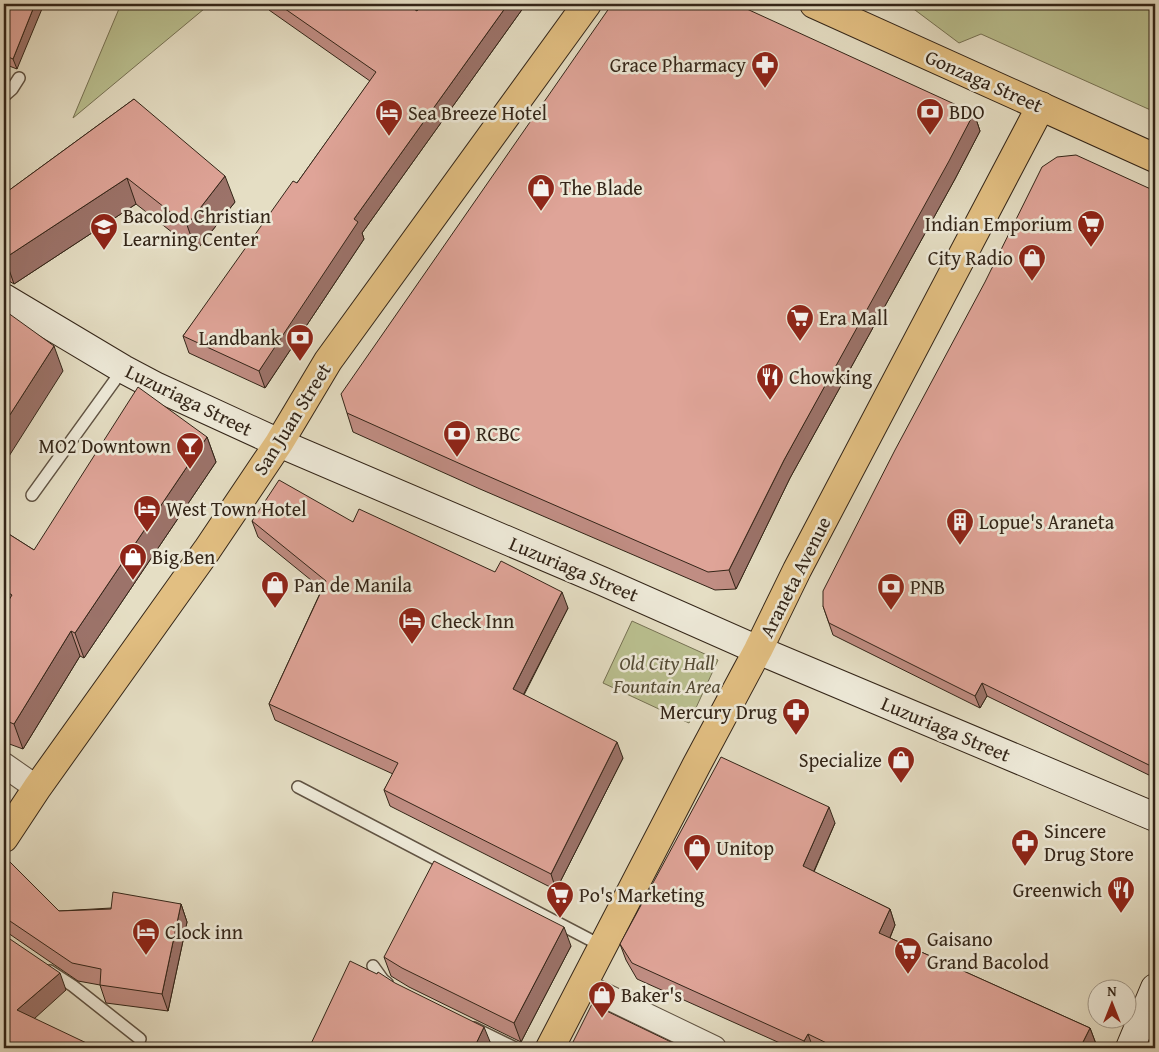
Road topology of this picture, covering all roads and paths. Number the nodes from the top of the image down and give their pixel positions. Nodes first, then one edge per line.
1 (587, 4) edge
2 (814, 4) edge
3 (19, 78) dead end
4 (4, 96) edge
5 (1040, 106) junction
6 (1155, 158) edge
7 (4, 298) edge
8 (123, 369) junction
9 (279, 443) junction
10 (32, 495) dead end
11 (758, 650) junction
12 (4, 764) edge
13 (298, 787) dead end
14 (38, 788) junction
15 (1155, 817) edge
16 (4, 838) edge
17 (602, 946) junction
18 (40, 964) edge
19 (373, 966) dead end
20 (583, 985) junction
21 (1155, 988) edge
22 (397, 989) edge
23 (464, 1023) edge
24 (140, 1040) dead end
25 (515, 1048) edge
26 (550, 1048) edge
27 (714, 1048) edge
28 (1130, 1048) edge

1 - 9 main road, San Juan Street
2 - 5 main road, Gonzaga Street
3 - 4 lane
5 - 6 main road, Gonzaga Street
5 - 11 main road, Araneta Avenue
7 - 8 street, Luzuriaga Street
8 - 9 street, Luzuriaga Street
8 - 10 lane
9 - 11 street, Luzuriaga Street
9 - 14 main road, San Juan Street
11 - 15 street, Luzuriaga Street
11 - 17 main road, Araneta Avenue
12 - 14 street
13 - 17 lane
14 - 16 main road, San Juan Street
17 - 20 main road, Araneta Avenue
18 - 24 lane
19 - 22 lane
20 - 26 main road, Araneta Avenue
20 - 27 street
21 - 28 street
23 - 25 lane

